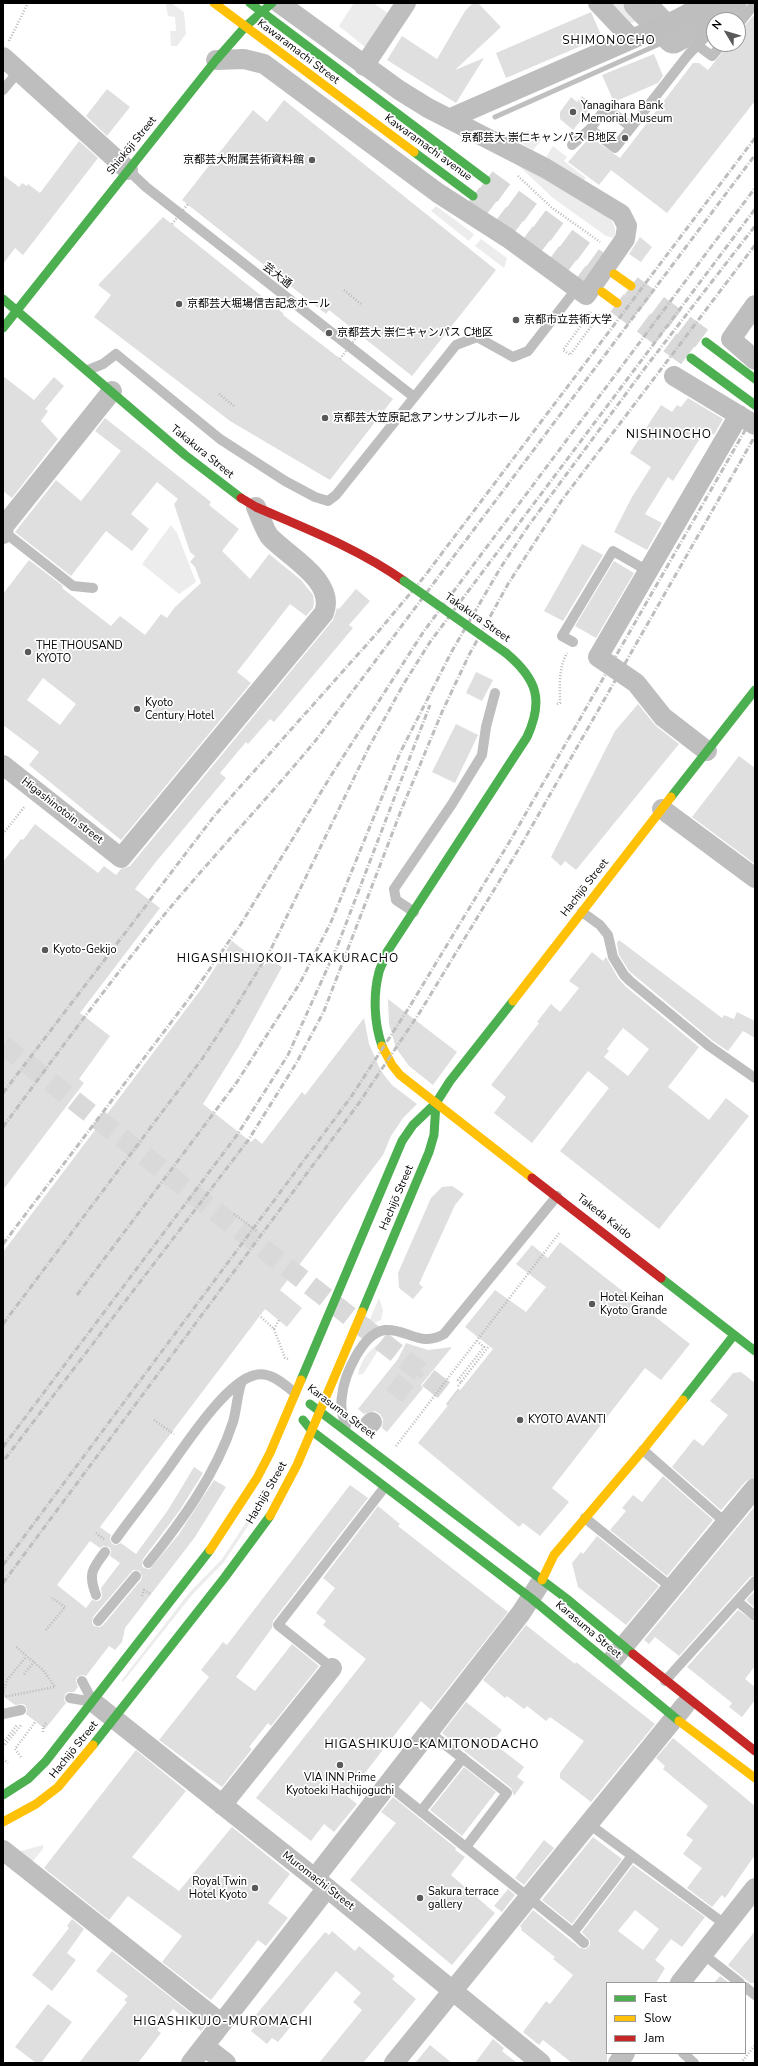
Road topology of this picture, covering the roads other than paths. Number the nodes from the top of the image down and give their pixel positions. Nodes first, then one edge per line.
1 (214, 3) edge
2 (250, 3) edge
3 (272, 3) edge
4 (406, 3) edge
5 (598, 3) edge
6 (755, 3) edge
7 (271, 8) edge
8 (746, 15) edge
9 (706, 23) edge
10 (245, 27) junction
11 (706, 28) edge
12 (640, 35) junction
13 (697, 44) junction
14 (5, 51) edge
15 (706, 51) edge
16 (707, 52) edge
17 (712, 52) edge
18 (216, 60) junction
19 (364, 66) junction
20 (18, 72) junction
21 (3, 90) edge
22 (451, 118) junction
23 (631, 127) junction
24 (590, 129) junction
25 (572, 145) dead end
26 (128, 170) junction
27 (486, 180) tunnel mouth
28 (473, 196) tunnel mouth
29 (614, 274) tunnel mouth
30 (631, 286) tunnel mouth
31 (577, 288) junction
32 (602, 292) tunnel mouth
33 (3, 299) edge
34 (617, 303) tunnel mouth
35 (755, 305) edge
36 (16, 311) junction
37 (3, 328) edge
38 (706, 342) tunnel mouth
39 (691, 358) tunnel mouth
40 (755, 360) edge
41 (88, 370) junction
42 (674, 376) dead end
43 (755, 379) edge
44 (112, 391) junction
45 (414, 398) junction
46 (750, 415) edge
47 (256, 507) junction
48 (4, 531) edge
49 (3, 534) edge
50 (648, 571) junction
51 (93, 588) dead end
52 (573, 642) road end
53 (755, 690) edge
54 (495, 693) dead end
55 (707, 751) junction
56 (3, 765) edge
57 (662, 808) junction
58 (755, 878) edge
59 (414, 912) junction
60 (582, 912) junction
61 (755, 1078) edge
62 (436, 1103) junction
63 (557, 1196) junction
64 (734, 1335) junction
65 (755, 1351) edge
66 (242, 1381) junction
67 (295, 1392) junction
68 (320, 1412) junction
69 (312, 1431) junction
70 (350, 1435) junction
71 (643, 1450) junction
72 (384, 1488) junction
73 (754, 1490) edge
74 (585, 1518) junction
75 (726, 1523) junction
76 (111, 1539) road end
77 (105, 1552) dead end
78 (148, 1563) dead end
79 (136, 1576) dead end
80 (542, 1580) junction
81 (755, 1581) edge
82 (672, 1588) junction
83 (96, 1595) dead end
84 (532, 1599) junction
85 (737, 1601) junction
86 (102, 1613) dead end
87 (755, 1616) edge
88 (623, 1646) junction
89 (609, 1663) junction
90 (332, 1668) joint
91 (82, 1681) dead end
92 (665, 1681) junction
93 (70, 1698) dead end
94 (689, 1701) junction
95 (93, 1702) junction
96 (3, 1714) edge
97 (21, 1714) road end
98 (675, 1718) junction
99 (114, 1719) junction
100 (429, 1732) junction
101 (755, 1751) edge
102 (463, 1758) junction
103 (755, 1778) edge
104 (388, 1785) junction
105 (3, 1795) edge
106 (222, 1805) junction
107 (421, 1812) junction
108 (3, 1822) edge
109 (589, 1824) junction
110 (466, 1847) junction
111 (3, 1850) edge
112 (632, 1856) junction
113 (321, 1883) junction
114 (755, 1888) edge
115 (528, 1898) junction
116 (726, 1926) junction
117 (573, 1933) junction
118 (584, 1943) dead end
119 (703, 1954) junction
120 (681, 1982) edge
121 (739, 1982) edge
122 (746, 1988) edge
123 (454, 1990) junction
124 (755, 1995) edge
125 (221, 2023) junction
126 (204, 2046) junction
127 (624, 2054) edge
128 (684, 2054) edge
129 (191, 2063) edge
130 (226, 2063) edge
131 (394, 2063) edge
132 (541, 2063) edge
133 (618, 2063) edge
134 (694, 2063) edge

1 - 10 main road, Kawaramachi Street
2 - 7 main road, Kawaramachi Street
3 - 7 main road, Shiokōji Street
4 - 19 street
5 - 12 street
6 - 8 lane
7 - 10 main road, Shiokōji Street
7 - 19 street
7 - 27 main road, Kawaramachi avenue
9 - 12 street
10 - 18 main road, Shiokōji Street
10 - 28 main road, Kawaramachi Street
11 - 13 lane
12 - 22 street
13 - 15 lane
13 - 23 lane
14 - 20 street
16 - 17 lane
18 - 26 main road, Shiokōji Street
18 - 31 street
19 - 22 street
20 - 21 lane
20 - 26 street
22 - 31 street
23 - 24 lane
23 - 24 lane
24 - 25 lane
26 - 36 main road, Shiokōji Street
26 - 45 lane, 芸大通
29 - 30 main road
31 - 45 lane
32 - 34 main road
33 - 36 main road, Takakura Street
35 - 40 street
36 - 37 main road, Shiokōji Street
36 - 41 main road, Takakura Street
38 - 43 main road
39 - 46 main road
41 - 44 main road, Takakura Street
41 - 45 lane
42 - 46 street
44 - 47 main road, Takakura Street
44 - 48 street
46 - 50 street
47 - 56 street, Higashinotoin street
47 - 59 main road, Takakura Street, bridge
48 - 49 street
48 - 51 lane
50 - 52 lane
50 - 55 street
53 - 55 main road, Hachijō Street
54 - 59 lane
55 - 57 main road, Hachijō Street
57 - 58 street
57 - 60 main road, Hachijō Street
59 - 62 main road, Takakura Street
60 - 61 lane
60 - 62 main road, Hachijō Street
62 - 63 main road, Takeda Kaido
62 - 67 main road, Hachijō Street
62 - 68 main road, Hachijō Street
63 - 64 main road, Takeda Kaido
63 - 70 lane
64 - 65 main road, Takeda Kaido
64 - 71 main road
66 - 67 lane
66 - 76 lane
66 - 78 lane
67 - 68 main road, Karasuma Street
67 - 69 main road, Karasuma Street
67 - 95 main road, Hachijō Street
68 - 69 main road, Hachijō Street
68 - 70 main road, Karasuma Street
69 - 72 main road, Karasuma Street
69 - 99 main road, Hachijō Street
70 - 80 main road, Karasuma Street
71 - 74 main road
71 - 75 lane
72 - 84 main road, Karasuma Street
72 - 90 lane
73 - 75 street
74 - 80 main road
74 - 82 lane
75 - 82 street
77 - 83 lane
79 - 86 lane
80 - 84 street
80 - 88 main road, Karasuma Street
81 - 85 lane
82 - 88 street
84 - 89 main road, Karasuma Street
84 - 100 street
85 - 87 lane
85 - 92 lane
88 - 89 street
88 - 92 main road, Karasuma Street
89 - 98 main road, Karasuma Street
90 - 106 street
91 - 95 lane
92 - 94 main road, Karasuma Street
93 - 95 lane
94 - 98 street
94 - 101 main road, Karasuma Street
95 - 99 street, Muromachi Street
95 - 105 main road, Hachijō Street
96 - 97 lane
98 - 103 main road, Karasuma Street
98 - 109 street
99 - 106 street, Muromachi Street
99 - 108 main road, Hachijō Street
100 - 102 lane
100 - 104 street
102 - 107 lane
102 - 110 lane
104 - 107 lane
104 - 113 street
106 - 113 street, Muromachi Street
107 - 110 lane
109 - 112 lane
109 - 115 street
110 - 115 lane
111 - 125 street
112 - 116 lane
112 - 117 lane
113 - 123 street, Muromachi Street
113 - 125 street
114 - 116 street
115 - 117 lane
115 - 123 street
116 - 119 street
117 - 118 lane
119 - 120 street
119 - 121 lane
122 - 124 lane
123 - 131 street
123 - 132 street, Muromachi Street
125 - 126 street
126 - 129 street
126 - 130 street
127 - 133 street
128 - 134 lane

